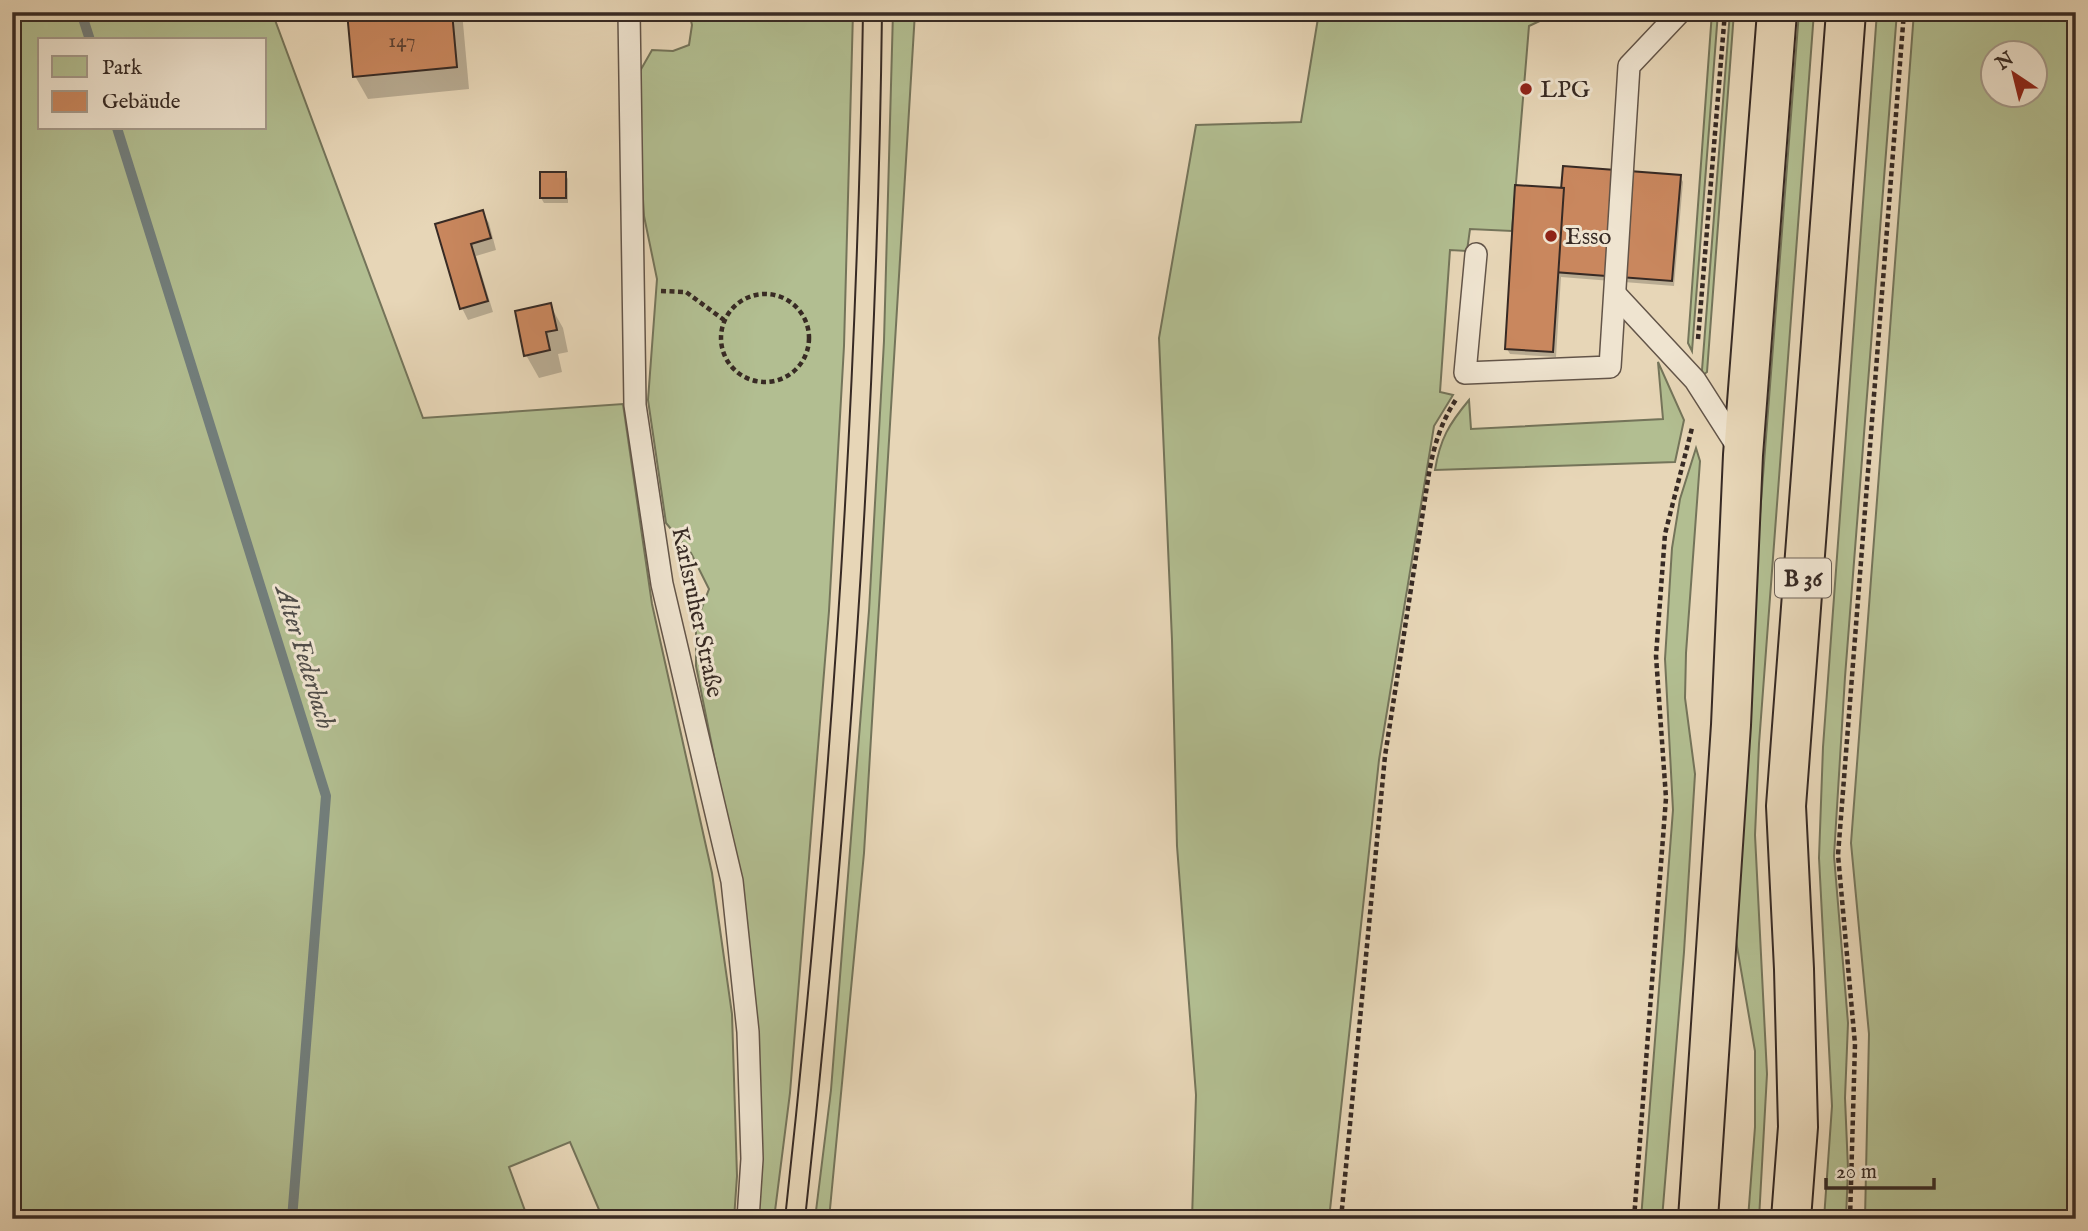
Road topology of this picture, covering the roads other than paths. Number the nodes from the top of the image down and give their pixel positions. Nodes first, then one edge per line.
1 (629, 12) edge
2 (1680, 12) edge
3 (1777, 12) edge
4 (1846, 12) edge
5 (1476, 254) dead end
6 (1616, 295) junction
7 (1743, 455) junction
8 (748, 1219) edge
9 (1698, 1219) edge
10 (1791, 1219) edge

1 - 8 lane, Karlsruher Straße
2 - 6 lane
3 - 7 highway, B 36
4 - 10 highway, B 36
5 - 6 lane
6 - 7 lane
7 - 9 highway, B 36

